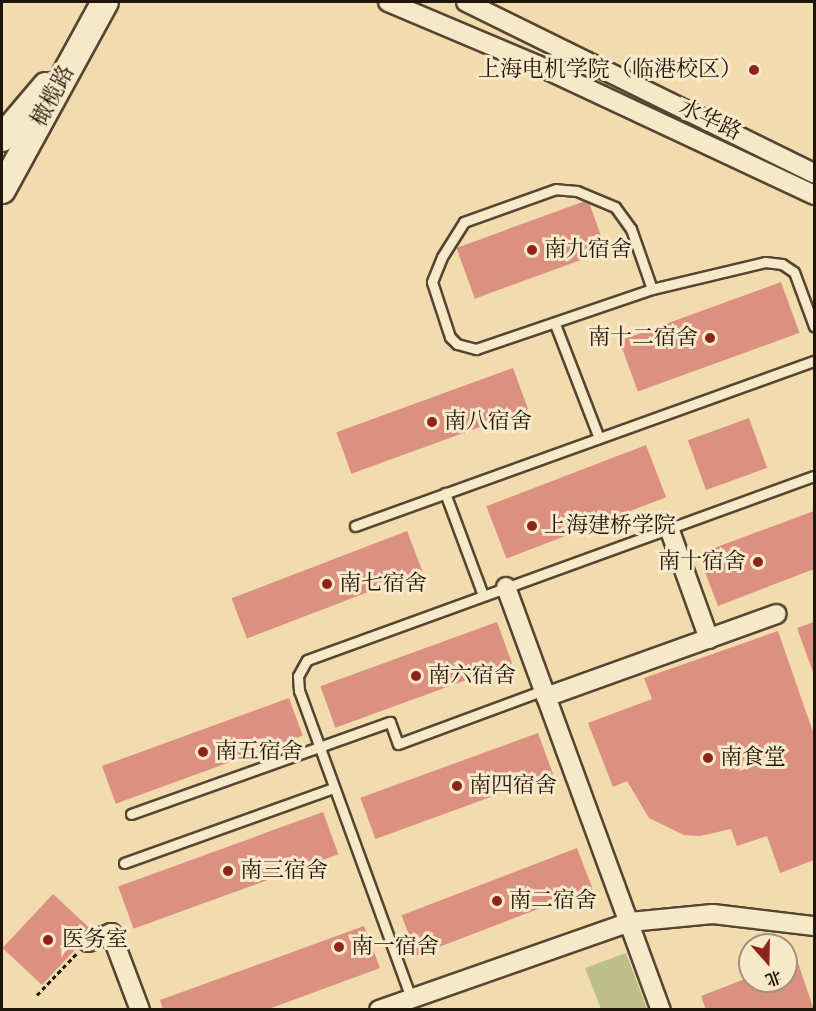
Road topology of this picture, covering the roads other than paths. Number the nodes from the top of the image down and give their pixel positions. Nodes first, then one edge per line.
1 (105, 2) edge
2 (388, 2) edge
3 (466, 2) edge
4 (82, 41) junction
5 (2, 138) edge
6 (814, 173) edge
7 (2, 190) edge
8 (814, 195) edge
9 (652, 289) junction
10 (555, 324) junction
11 (814, 326) edge
12 (814, 361) edge
13 (599, 438) junction
14 (814, 476) edge
15 (445, 493) junction
16 (355, 526) dead end
17 (669, 528) junction
18 (506, 587) junction
19 (483, 595) junction
20 (777, 614) dead end
21 (709, 639) junction
22 (545, 694) junction
23 (319, 748) junction
24 (334, 788) junction
25 (131, 814) dead end
26 (124, 863) dead end
27 (630, 922) junction
28 (814, 926) edge
29 (88, 942) road end
30 (411, 998) junction
31 (140, 1010) edge
32 (379, 1010) edge
33 (661, 1010) edge

1 - 4 main road, 橄榄路
2 - 8 street, 水华路
3 - 6 street, 水华路
4 - 5 main road
4 - 7 main road, 橄榄路
9 - 10 lane
9 - 10 lane
9 - 11 lane
10 - 13 lane
12 - 13 lane
13 - 15 lane
14 - 17 lane
15 - 16 lane
15 - 19 lane
17 - 18 lane
17 - 21 street
18 - 19 lane
18 - 22 street
19 - 23 lane
20 - 21 street
21 - 22 street
22 - 23 lane
22 - 27 street
23 - 24 lane
23 - 25 lane
24 - 26 lane
24 - 30 lane
27 - 28 street
27 - 30 street
27 - 33 street
29 - 31 street
30 - 32 street

